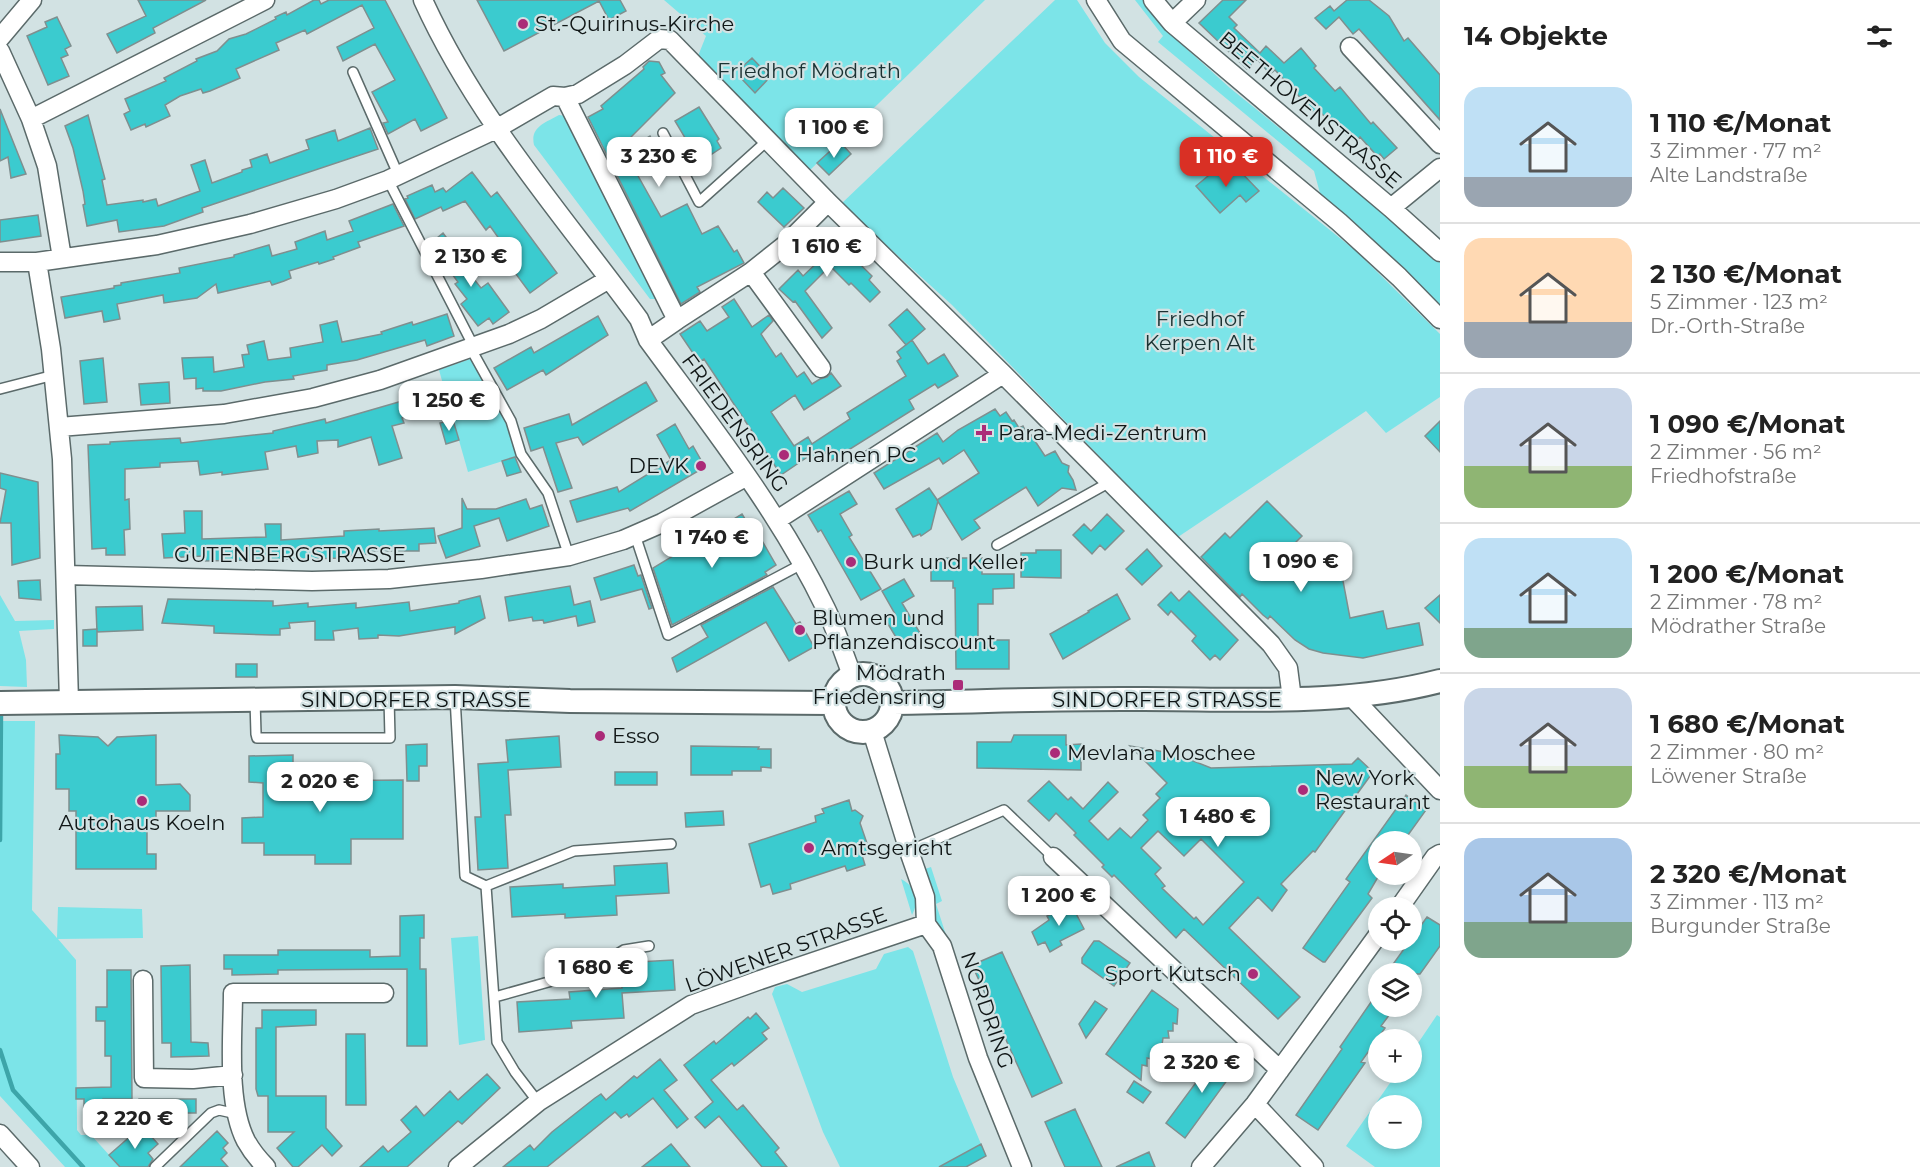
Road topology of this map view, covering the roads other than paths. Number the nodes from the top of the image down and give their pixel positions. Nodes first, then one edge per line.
1 (32, 0) edge
2 (265, 0) edge
3 (423, 0) edge
4 (1096, 0) edge
5 (1153, 0) edge
6 (1196, 0) edge
7 (1172, 23) junction
8 (0, 38) edge
9 (1350, 47) dead end
10 (0, 51) edge
11 (353, 72) dead end
12 (565, 97) junction
13 (31, 119) junction
14 (496, 129) junction
15 (663, 133) dead end
16 (768, 141) junction
17 (1440, 144) edge
18 (1440, 168) edge
19 (393, 177) junction
20 (828, 202) junction
21 (1391, 208) junction
22 (1440, 252) edge
23 (62, 258) junction
24 (0, 262) edge
25 (38, 262) junction
26 (751, 272) junction
27 (609, 279) junction
28 (1440, 319) edge
29 (677, 320) junction
30 (648, 340) junction
31 (473, 348) junction
32 (821, 368) dead end
33 (1004, 374) junction
34 (54, 375) junction
35 (0, 389) edge
36 (59, 427) junction
37 (747, 476) junction
38 (1110, 482) junction
39 (777, 520) junction
40 (635, 535) junction
41 (997, 545) dead end
42 (569, 556) junction
43 (802, 564) junction
44 (66, 575) junction
45 (852, 675) junction
46 (1440, 681) edge
47 (1351, 696) junction
48 (455, 697) junction
49 (389, 698) junction
50 (1292, 699) junction
51 (255, 700) junction
52 (69, 702) junction
53 (8, 703) edge
54 (832, 703) junction
55 (893, 703) junction
56 (872, 731) junction
57 (1440, 790) edge
58 (671, 844) dead end
59 (909, 851) junction
60 (1440, 854) edge
61 (1053, 857) joint
62 (486, 886) junction
63 (1407, 897) edge
64 (926, 924) junction
65 (649, 946) dead end
66 (1368, 949) edge
67 (143, 980) dead end
68 (384, 993) dead end
69 (495, 997) junction
70 (1280, 1070) junction
71 (232, 1075) junction
72 (538, 1102) junction
73 (1255, 1104) junction
74 (237, 1114) junction
75 (0, 1134) edge
76 (264, 1166) edge
77 (1018, 1166) edge
78 (30, 1167) edge
79 (155, 1167) edge
80 (458, 1167) edge
81 (1201, 1167) edge
82 (1314, 1167) edge

1 - 8 street
2 - 13 street
3 - 14 street, FRIEDENSRING
4 - 28 street
5 - 7 street, BEETHOVENSTRASSE
6 - 7 street
7 - 21 street, BEETHOVENSTRASSE
9 - 17 street
10 - 13 street
11 - 19 lane
12 - 14 street
12 - 16 street
12 - 29 street
13 - 23 street
14 - 19 street
14 - 27 street, FRIEDENSRING
15 - 16 lane
16 - 20 street
18 - 21 street
19 - 23 street
19 - 31 lane
20 - 26 street
20 - 33 street
21 - 22 street, BEETHOVENSTRASSE
23 - 25 street
24 - 25 street
25 - 34 street
26 - 29 street
26 - 32 street
27 - 30 street, FRIEDENSRING
27 - 31 street
29 - 30 street
30 - 37 street, FRIEDENSRING
31 - 36 street
31 - 42 lane
33 - 38 street
33 - 39 street
34 - 35 lane
34 - 36 street
36 - 44 street
37 - 39 street, FRIEDENSRING
37 - 40 street, GUTENBERGSTRASSE
38 - 41 lane
38 - 50 street
39 - 43 street, FRIEDENSRING
40 - 42 street, GUTENBERGSTRASSE
40 - 43 lane
42 - 44 street, GUTENBERGSTRASSE
43 - 45 street, FRIEDENSRING
44 - 52 street
45 - 54 street
45 - 55 street
46 - 47 street, SINDORFER STRASSE
47 - 50 street, SINDORFER STRASSE
47 - 57 street
48 - 49 street, SINDORFER STRASSE
48 - 54 street, SINDORFER STRASSE
48 - 62 lane
49 - 51 street, SINDORFER STRASSE
49 - 51 lane
50 - 55 street, SINDORFER STRASSE
51 - 52 street, SINDORFER STRASSE
52 - 53 street, SINDORFER STRASSE
54 - 56 street
55 - 56 street
56 - 59 street
58 - 62 lane
59 - 61 lane
59 - 64 street
60 - 63 street
61 - 70 street
62 - 69 lane
64 - 72 street, LÖWENER STRASSE
64 - 77 street, NORDRING
65 - 69 lane
66 - 70 street
67 - 71 street
68 - 71 street
69 - 72 lane
70 - 73 street
71 - 74 street
72 - 80 street, LÖWENER STRASSE
73 - 81 street
73 - 82 street
74 - 76 street
74 - 79 lane
75 - 78 street

